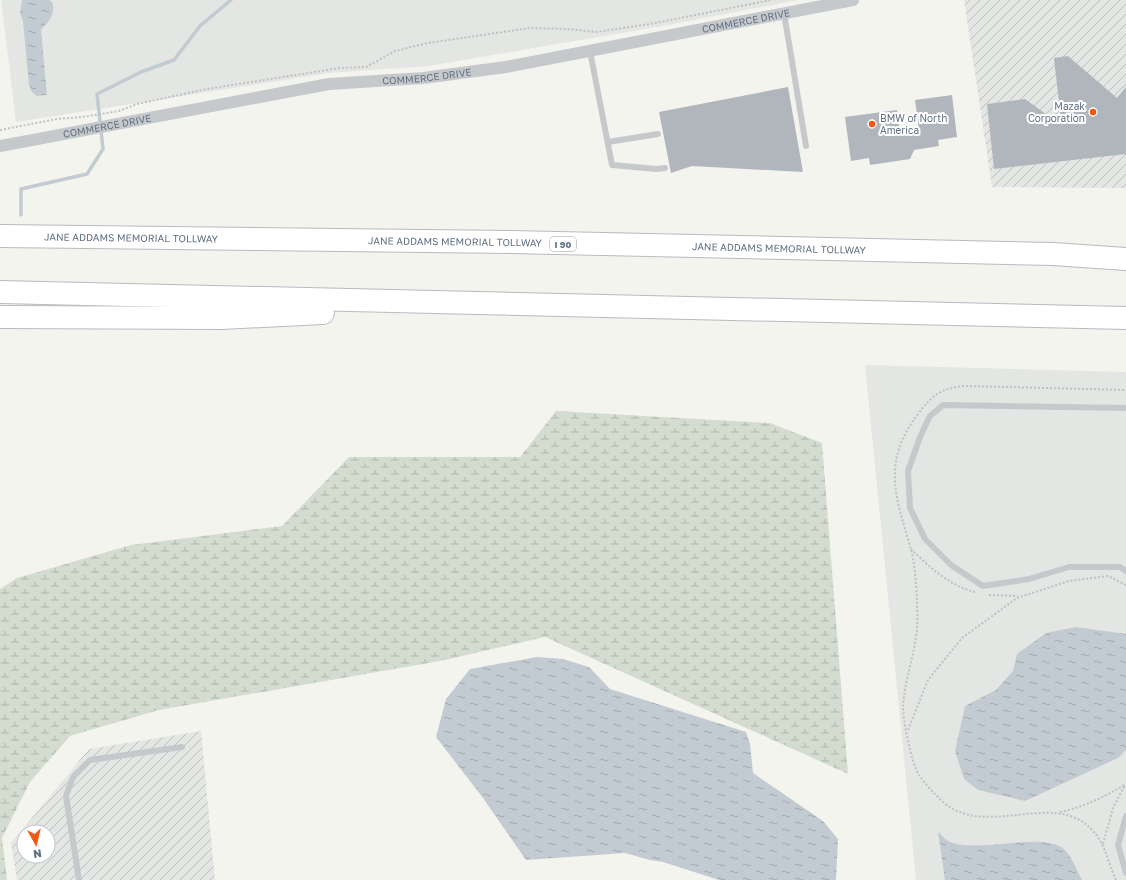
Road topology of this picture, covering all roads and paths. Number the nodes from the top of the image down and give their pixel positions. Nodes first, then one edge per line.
1 (771, 0) edge
2 (853, 0) edge
3 (784, 13) junction
4 (590, 51) junction
5 (121, 116) junction
6 (0, 130) edge
7 (658, 134) dead end
8 (608, 142) junction
9 (0, 146) edge
10 (806, 146) dead end
11 (665, 168) dead end
12 (0, 236) edge
13 (1126, 259) edge
14 (0, 292) edge
15 (511, 304) junction
16 (0, 317) edge
17 (1126, 318) edge
18 (1126, 390) edge
19 (1126, 408) edge
20 (1126, 571) edge
21 (1126, 585) edge
22 (907, 731) junction
23 (182, 746) dead end
24 (1126, 784) edge
25 (1058, 812) junction
26 (1126, 816) edge
27 (1103, 844) junction
28 (1126, 873) edge
29 (79, 880) edge
30 (1116, 880) edge

1 - 5 path
2 - 3 street, COMMERCE DRIVE
3 - 4 street, COMMERCE DRIVE
3 - 10 lane
4 - 5 street, COMMERCE DRIVE
4 - 8 lane
5 - 6 path
5 - 9 street, COMMERCE DRIVE
7 - 8 lane
8 - 11 lane
12 - 13 highway, JANE ADDAMS MEMORIAL TOLLWAY / I 90
14 - 15 highway
15 - 16 highway
15 - 17 highway
18 - 22 path
19 - 20 lane
21 - 22 path
22 - 25 path
23 - 29 lane
24 - 25 path
24 - 27 path
25 - 27 path
26 - 28 lane
27 - 30 path

